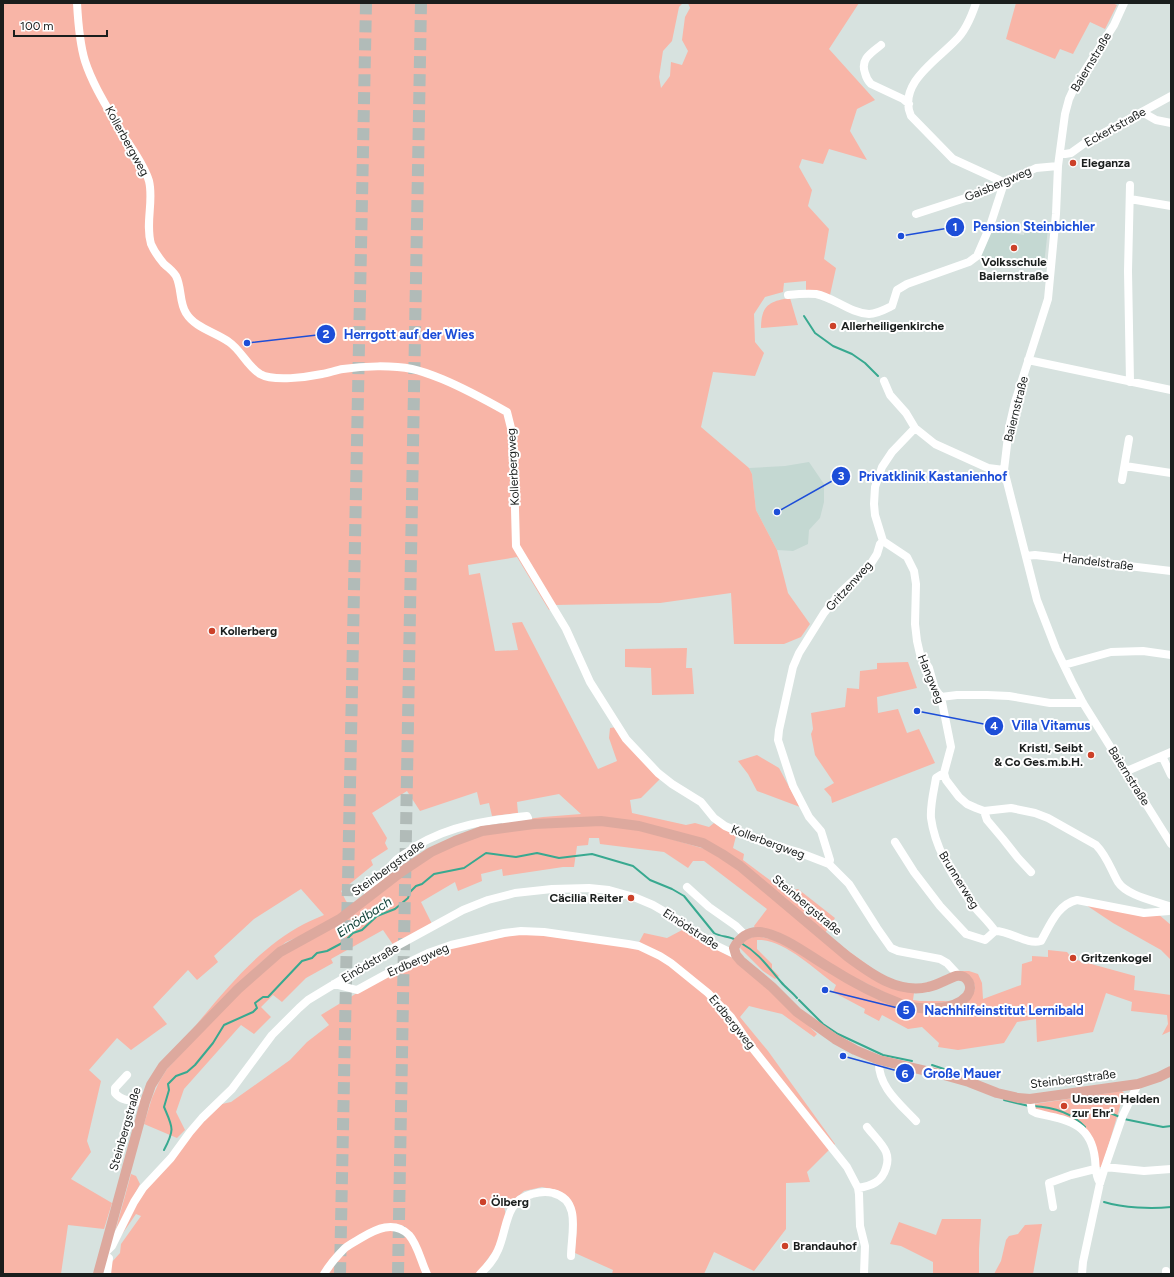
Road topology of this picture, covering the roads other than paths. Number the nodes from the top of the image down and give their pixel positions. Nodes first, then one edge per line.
1 (77, 3) edge
2 (976, 3) edge
3 (1124, 3) edge
4 (881, 45) dead end
5 (1171, 96) edge
6 (909, 104) junction
7 (1142, 112) junction
8 (1171, 123) edge
9 (1060, 154) junction
10 (1058, 166) junction
11 (1004, 183) junction
12 (1130, 185) dead end
13 (1130, 199) junction
14 (1171, 206) edge
15 (916, 214) dead end
16 (788, 295) dead end
17 (1028, 360) junction
18 (884, 381) dead end
19 (1130, 382) junction
20 (1171, 390) edge
21 (915, 428) junction
22 (1128, 439) dead end
23 (1125, 466) junction
24 (1004, 470) junction
25 (1171, 473) edge
26 (1122, 480) dead end
27 (884, 541) junction
28 (1026, 556) junction
29 (1171, 571) edge
30 (1171, 655) edge
31 (1064, 665) junction
32 (940, 697) junction
33 (1084, 703) junction
34 (1171, 752) edge
35 (1162, 756) junction
36 (1127, 771) junction
37 (944, 773) junction
38 (1171, 775) edge
39 (984, 811) junction
40 (506, 827) junction
41 (895, 842) dead end
42 (1171, 844) edge
43 (830, 864) junction
44 (1031, 872) dead end
45 (687, 887) dead end
46 (366, 900) junction
47 (1171, 907) edge
48 (995, 931) junction
49 (743, 937) junction
50 (735, 952) junction
51 (959, 976) junction
52 (334, 984) junction
53 (879, 1060) junction
54 (1171, 1071) edge
55 (126, 1075) dead end
56 (1138, 1084) junction
57 (145, 1102) junction
58 (1031, 1105) junction
59 (916, 1121) dead end
60 (867, 1127) dead end
61 (1105, 1168) junction
62 (1171, 1168) edge
63 (1095, 1169) junction
64 (1100, 1183) junction
65 (858, 1188) junction
66 (1053, 1207) dead end
67 (104, 1254) junction
68 (571, 1256) dead end
69 (98, 1274) edge
70 (107, 1274) edge
71 (324, 1274) edge
72 (427, 1274) edge
73 (480, 1274) edge
74 (864, 1274) edge
75 (1082, 1274) edge

1 - 43 street, Kollerbergweg
2 - 6 street
3 - 9 street, Baiernstraße
4 - 6 street
5 - 7 street, Eckertstraße
6 - 11 street
7 - 8 street
7 - 9 street, Eckertstraße
9 - 10 street, Baiernstraße
10 - 11 street, Gaisbergweg
10 - 17 street, Baiernstraße
11 - 15 street, Gaisbergweg
11 - 16 street
12 - 13 street
13 - 14 street
13 - 19 street
17 - 19 street
17 - 24 street, Baiernstraße
18 - 21 street
19 - 20 street
21 - 24 street
21 - 27 street
22 - 23 street
23 - 25 street
23 - 26 street
24 - 28 street, Baiernstraße
27 - 32 street, Hangweg
27 - 43 street, Gritzenweg
28 - 29 street, Handelstraße
28 - 31 street, Baiernstraße
30 - 31 street
31 - 33 street, Baiernstraße
32 - 33 street
32 - 37 street, Hangweg
33 - 36 street, Baiernstraße
34 - 35 street
35 - 36 street
35 - 38 street
36 - 42 street, Baiernstraße
37 - 39 street
37 - 48 street, Brunnerweg
39 - 44 street
39 - 47 street
40 - 46 main road, Steinbergstraße
40 - 46 street
40 - 51 main road, Steinbergstraße
41 - 48 street
43 - 51 street, Kollerbergweg
45 - 49 street
46 - 57 main road, Steinbergstraße
47 - 48 street
49 - 50 main road
49 - 51 main road
50 - 52 street, Einödstraße
50 - 53 main road, Steinbergstraße
52 - 65 street, Erdbergweg
52 - 67 street, Einödstraße
53 - 58 main road, Steinbergstraße
53 - 59 street
54 - 56 main road, Steinbergstraße
55 - 57 street
56 - 58 main road, Steinbergstraße
56 - 61 street
57 - 67 main road, Steinbergstraße
58 - 63 street
60 - 65 street
61 - 62 street
61 - 64 street
63 - 64 street
63 - 66 street
64 - 75 street
65 - 74 street, Erdbergweg
67 - 69 main road, Steinbergstraße
67 - 70 street
68 - 73 street
71 - 72 street

